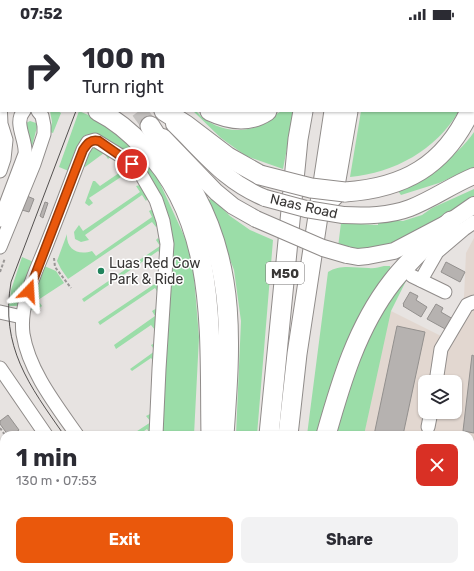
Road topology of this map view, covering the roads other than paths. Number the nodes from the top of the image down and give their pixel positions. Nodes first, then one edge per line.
1 (0, 112) edge
2 (23, 112) edge
3 (39, 112) edge
4 (100, 112) edge
5 (166, 112) tunnel mouth
6 (212, 112) edge
7 (265, 112) edge
8 (303, 112) edge
9 (334, 112) edge
10 (348, 112) edge
11 (469, 112) edge
12 (153, 118) edge
13 (1, 123) edge
14 (3, 144) edge
15 (0, 171) edge
16 (474, 176) edge
17 (474, 206) edge
18 (0, 220) edge
19 (451, 221) junction
20 (474, 222) edge
21 (3, 252) edge
22 (445, 292) dead end
23 (474, 302) edge
24 (0, 312) edge
25 (22, 317) junction
26 (297, 354) junction
27 (0, 368) edge
28 (437, 375) edge
29 (430, 419) edge
30 (428, 427) dead end
31 (43, 431) edge
32 (74, 431) edge
33 (156, 431) edge
34 (211, 431) edge
35 (224, 431) edge
36 (269, 431) edge
37 (288, 431) edge
38 (327, 431) edge

1 - 13 street
2 - 18 street
3 - 21 street
4 - 34 highway
5 - 11 highway, bridge
6 - 7 highway
8 - 36 highway, M50
9 - 26 highway, M50
10 - 26 highway
12 - 16 main road, Naas Road, bridge
12 - 19 main road, bridge
12 - 35 highway
13 - 14 street
14 - 15 street
17 - 19 main road
19 - 38 highway
20 - 22 street
23 - 28 street
24 - 25 street
25 - 32 street
25 - 33 street
26 - 37 highway, M50
27 - 31 street
29 - 30 street

